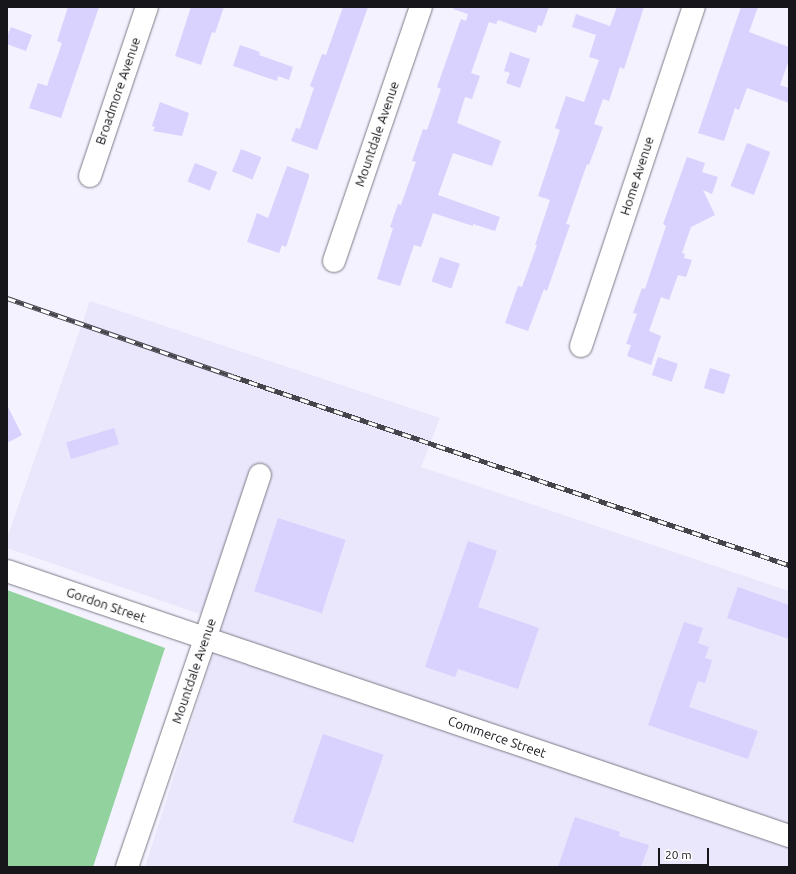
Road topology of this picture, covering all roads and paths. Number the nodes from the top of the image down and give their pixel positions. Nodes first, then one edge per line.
1 (147, 7) edge
2 (421, 7) edge
3 (694, 7) edge
4 (90, 176) dead end
5 (334, 260) dead end
6 (581, 346) dead end
7 (260, 475) dead end
8 (7, 570) edge
9 (205, 639) junction
10 (789, 836) edge
11 (126, 867) edge

1 - 4 street, Broadmore Avenue
2 - 5 street, Mountdale Avenue
3 - 6 street, Home Avenue
7 - 9 street, Mountdale Avenue
8 - 9 street, Gordon Street
9 - 10 street, Commerce Street
9 - 11 street, Mountdale Avenue

